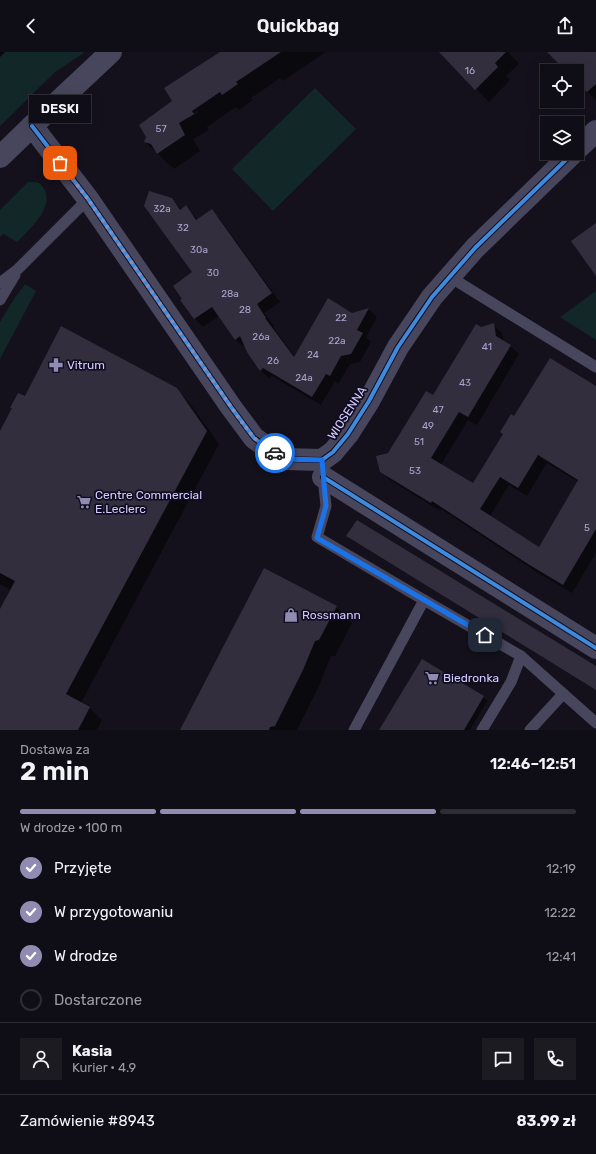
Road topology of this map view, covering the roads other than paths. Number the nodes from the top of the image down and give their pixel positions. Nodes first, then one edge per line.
1 (111, 52) edge
2 (32, 126) junction
3 (596, 131) edge
4 (584, 142) edge
5 (0, 157) edge
6 (566, 160) edge
7 (88, 199) junction
8 (18, 269) junction
9 (450, 277) junction
10 (0, 283) edge
11 (0, 300) edge
12 (596, 367) edge
13 (323, 468) junction
14 (424, 600) junction
15 (596, 648) edge
16 (521, 656) junction
17 (563, 694) junction
18 (596, 723) edge
19 (354, 730) edge
20 (482, 730) edge
21 (530, 730) edge

1 - 2 street
2 - 5 street
2 - 7 street
3 - 4 street
6 - 9 street, WIOSENNA
7 - 8 lane
7 - 13 street
8 - 10 lane
8 - 11 lane
9 - 12 lane
9 - 13 street, WIOSENNA
13 - 14 lane
13 - 15 street
14 - 16 lane
14 - 19 lane
16 - 17 lane
16 - 20 lane
17 - 18 lane
17 - 21 lane

